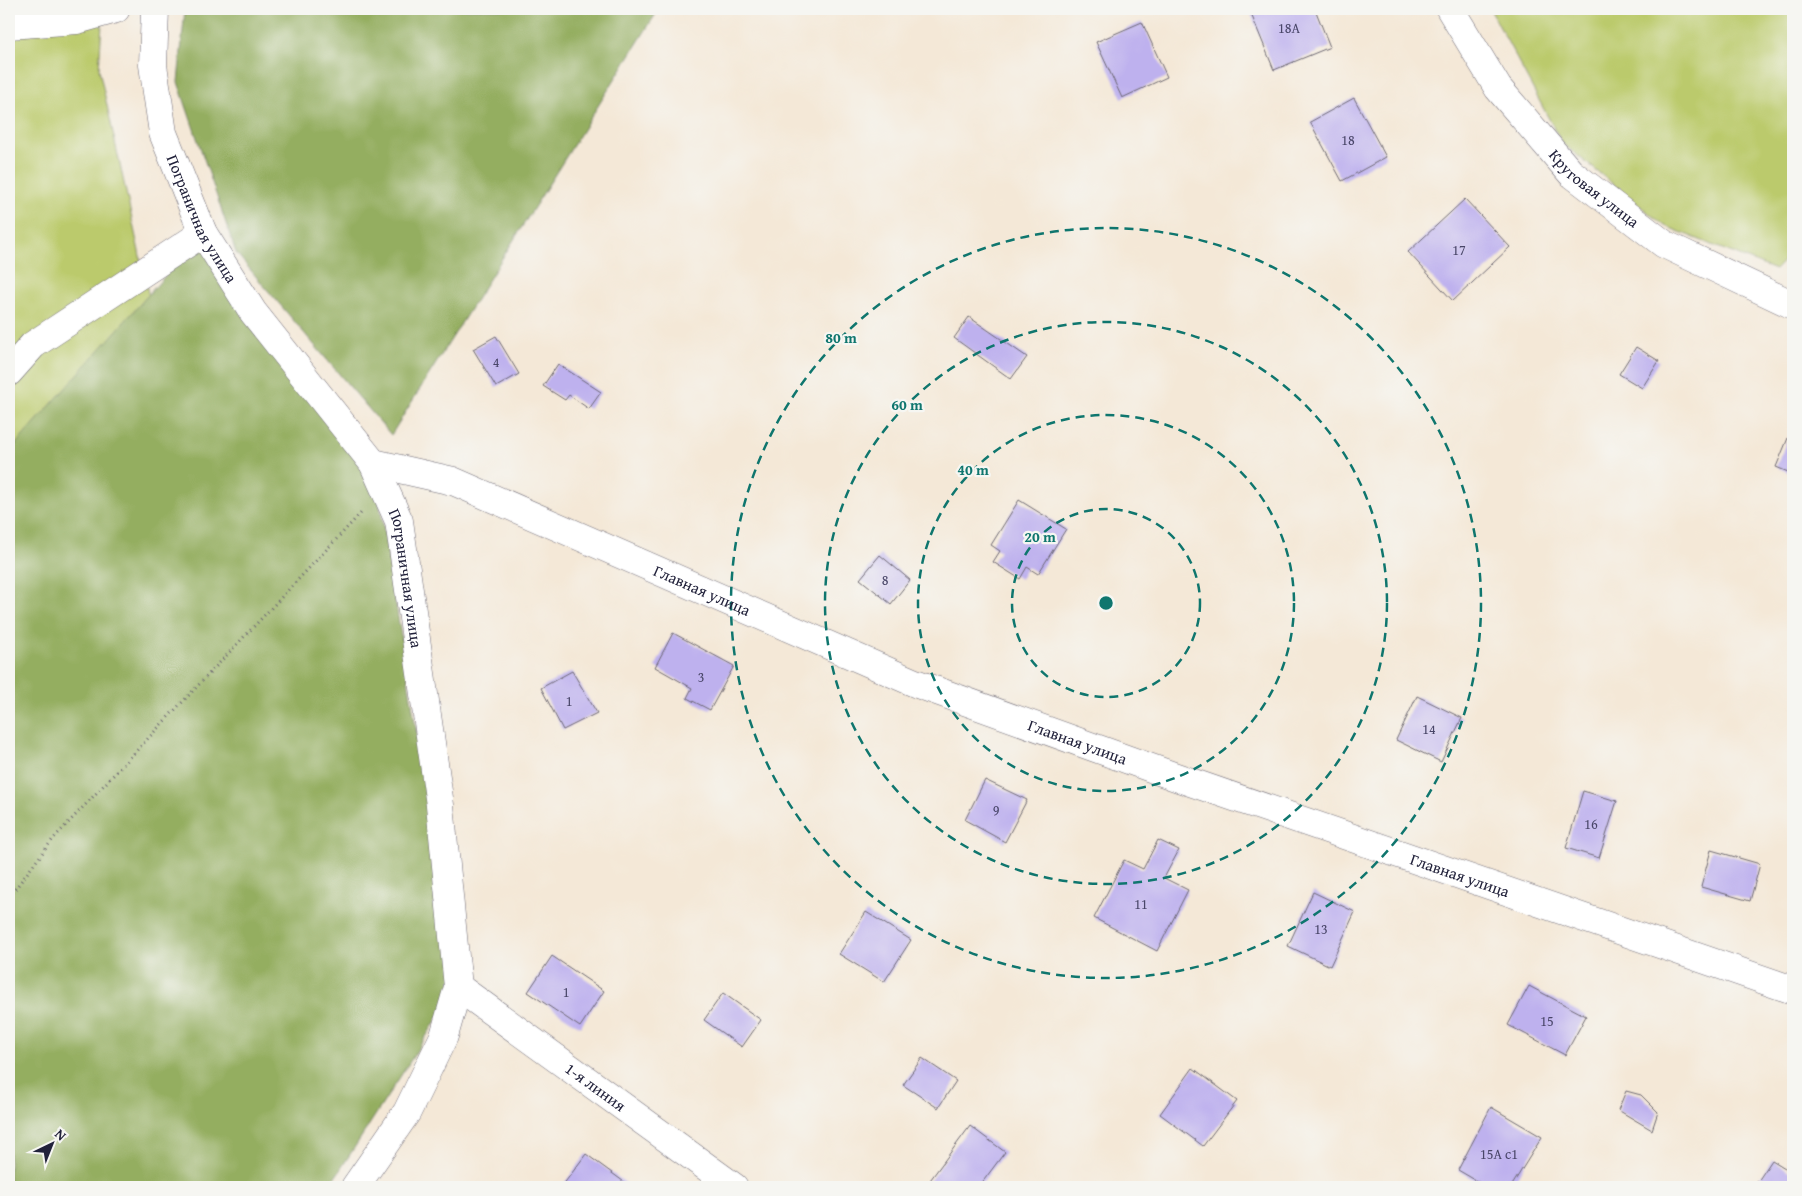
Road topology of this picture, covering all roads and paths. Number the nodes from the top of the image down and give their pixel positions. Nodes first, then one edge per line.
1 (116, 9) edge
2 (155, 9) edge
3 (1450, 9) edge
4 (9, 25) edge
5 (203, 233) junction
6 (1791, 301) edge
7 (9, 372) edge
8 (373, 463) junction
9 (385, 488) junction
10 (9, 897) edge
11 (458, 987) junction
12 (1793, 990) edge
13 (356, 1187) edge
14 (734, 1187) edge

1 - 4 street
2 - 5 street, Пограничная улица
3 - 6 street, Круговая улица
5 - 7 street
5 - 8 street, Пограничная улица
8 - 9 street, Пограничная улица
8 - 12 street, Главная улица
9 - 10 path
9 - 11 street, Пограничная улица
11 - 13 street, Пограничная улица
11 - 14 street, 1-я линия

